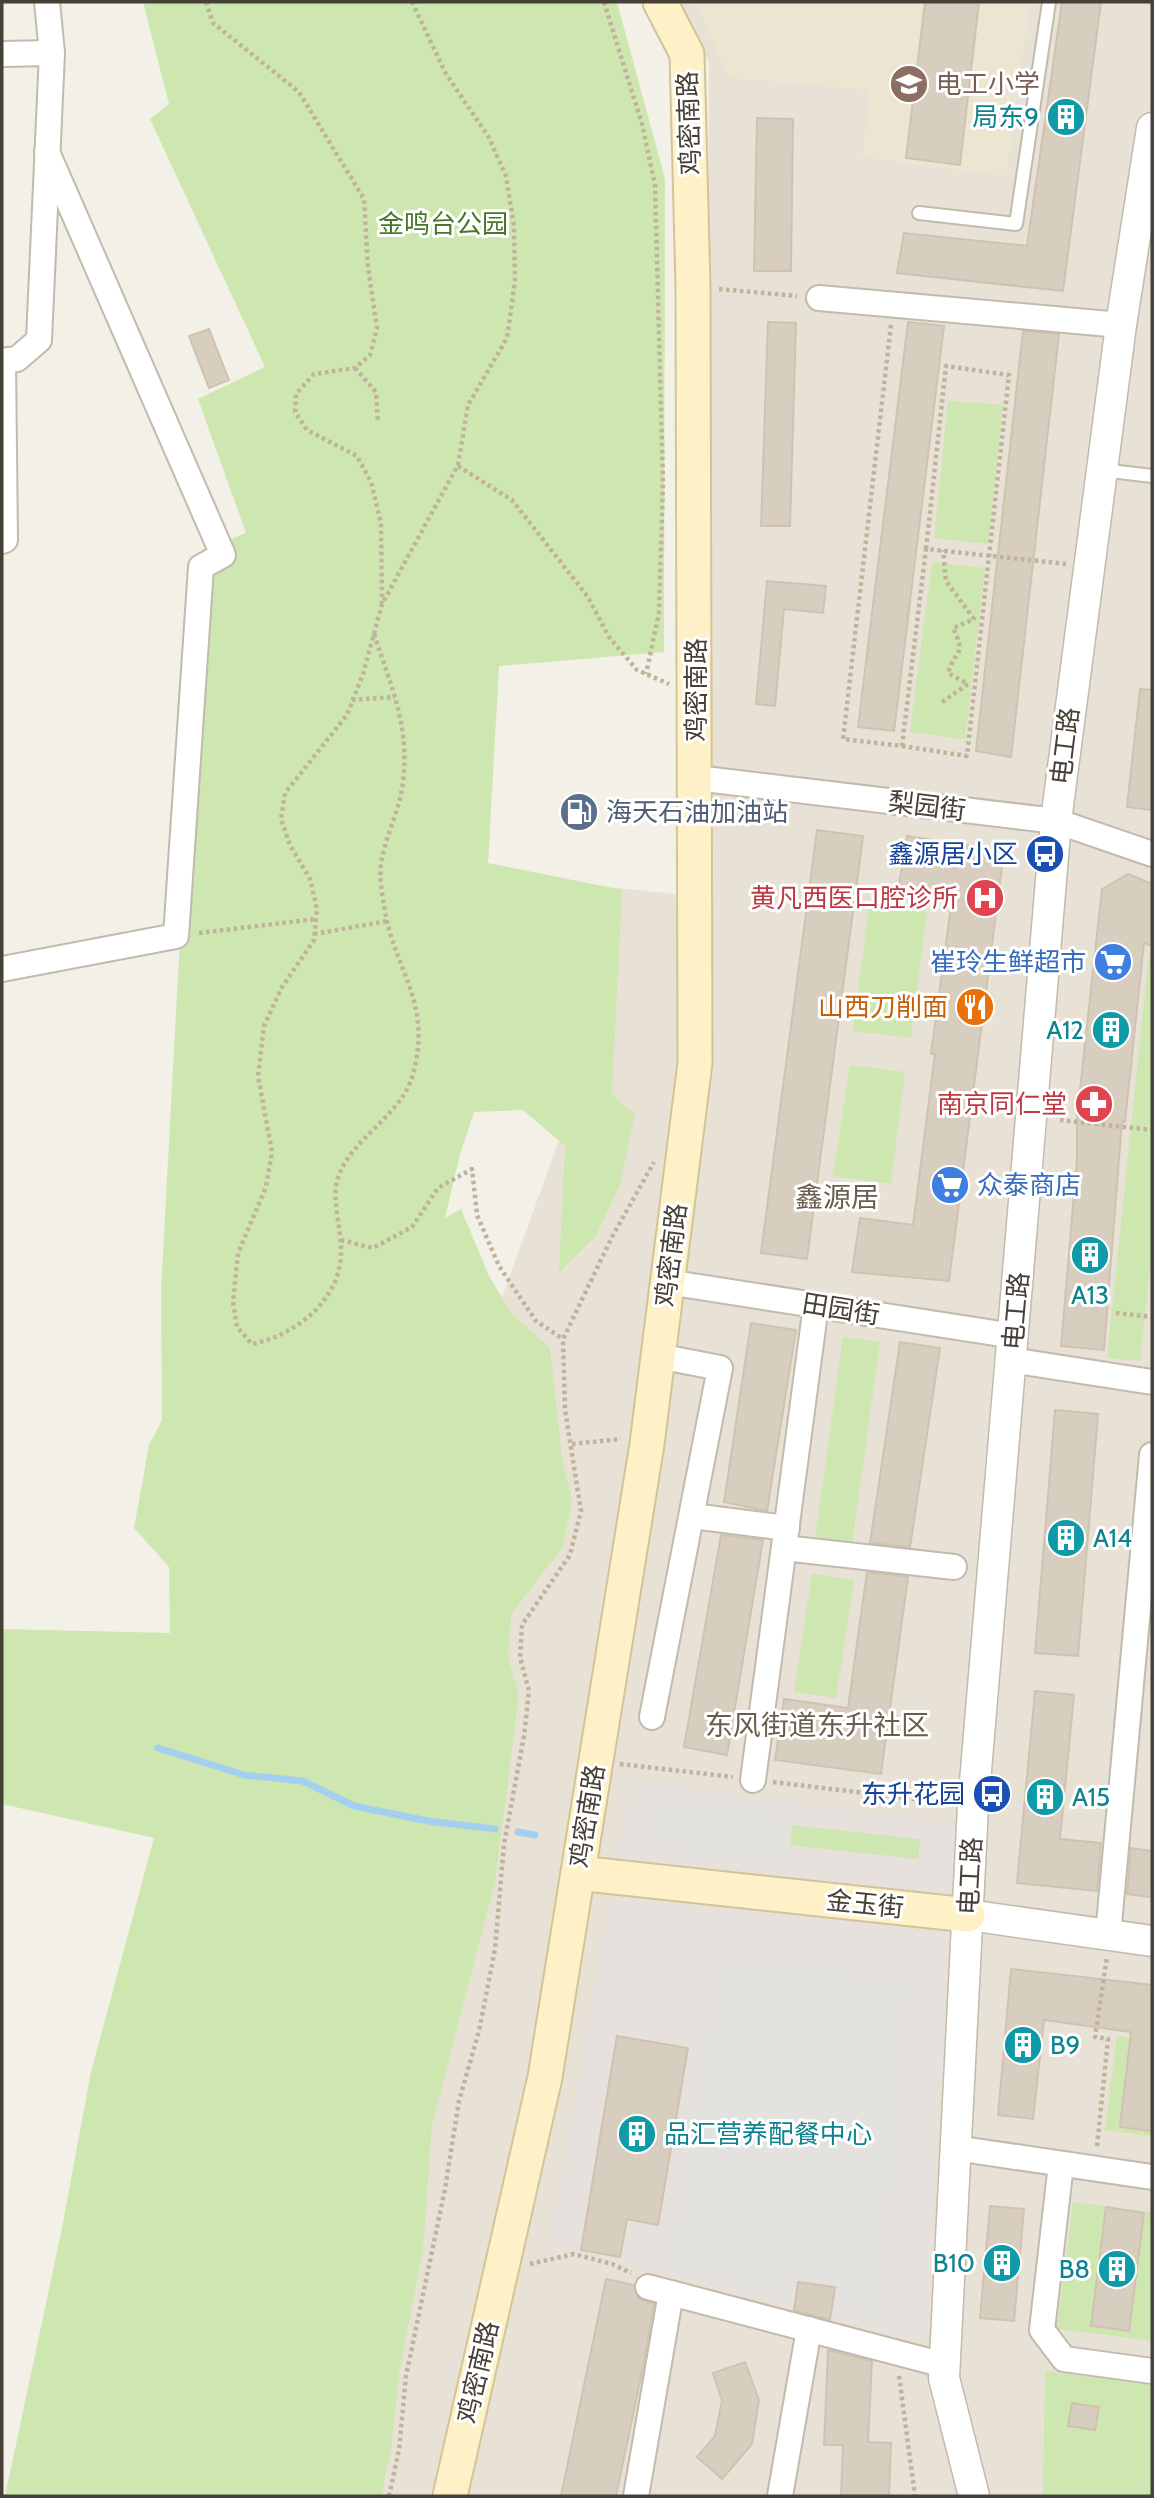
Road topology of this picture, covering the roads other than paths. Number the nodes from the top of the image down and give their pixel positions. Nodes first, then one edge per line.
1 (47, 2) edge
2 (660, 2) edge
3 (1049, 2) edge
4 (52, 53) junction
5 (2, 54) edge
6 (1152, 128) edge
7 (47, 152) junction
8 (919, 214) dead end
9 (819, 298) road end
10 (1121, 325) junction
11 (2, 361) edge
12 (1102, 470) junction
13 (1152, 476) edge
14 (2, 541) edge
15 (696, 778) junction
16 (1056, 821) junction
17 (1152, 854) edge
18 (2, 969) edge
19 (667, 1282) junction
20 (817, 1305) junction
21 (1013, 1348) junction
22 (658, 1356) junction
23 (1152, 1382) edge
24 (1152, 1455) edge
25 (692, 1516) junction
26 (785, 1538) junction
27 (954, 1567) dead end
28 (652, 1717) dead end
29 (753, 1780) road end
30 (578, 1873) junction
31 (968, 1914) junction
32 (1108, 1935) junction
33 (1152, 1941) edge
34 (955, 2148) junction
35 (1061, 2164) junction
36 (1152, 2177) edge
37 (809, 2329) junction
38 (944, 2365) junction
39 (1152, 2371) edge
40 (450, 2496) edge
41 (636, 2496) edge
42 (780, 2496) edge
43 (974, 2496) edge

1 - 4 street
2 - 15 main road, 鸡密南路
3 - 8 lane
4 - 5 street
4 - 7 street
6 - 10 street, 电工路
7 - 11 street
7 - 18 street
9 - 10 street
10 - 12 street, 电工路
11 - 14 street
12 - 13 lane
12 - 16 street, 电工路
15 - 16 street, 梨园街
15 - 19 main road, 鸡密南路
16 - 17 street, 梨园街
16 - 21 street, 电工路
19 - 20 street, 田园街
19 - 22 main road, 鸡密南路
20 - 21 street, 田园街
20 - 26 street
21 - 23 street, 田园街
21 - 31 street, 电工路
22 - 25 street
22 - 30 main road, 鸡密南路
24 - 32 street
25 - 26 street
25 - 28 street
26 - 27 street
26 - 29 street
30 - 31 main road, 金玉街
30 - 40 main road, 鸡密南路
31 - 32 street, 金玉街
31 - 34 street, 电工路
32 - 33 street, 金玉街
34 - 35 street
34 - 38 street, 电工路
35 - 36 street
35 - 39 street
37 - 38 street
37 - 41 street
37 - 42 street
38 - 43 street, 电工路

